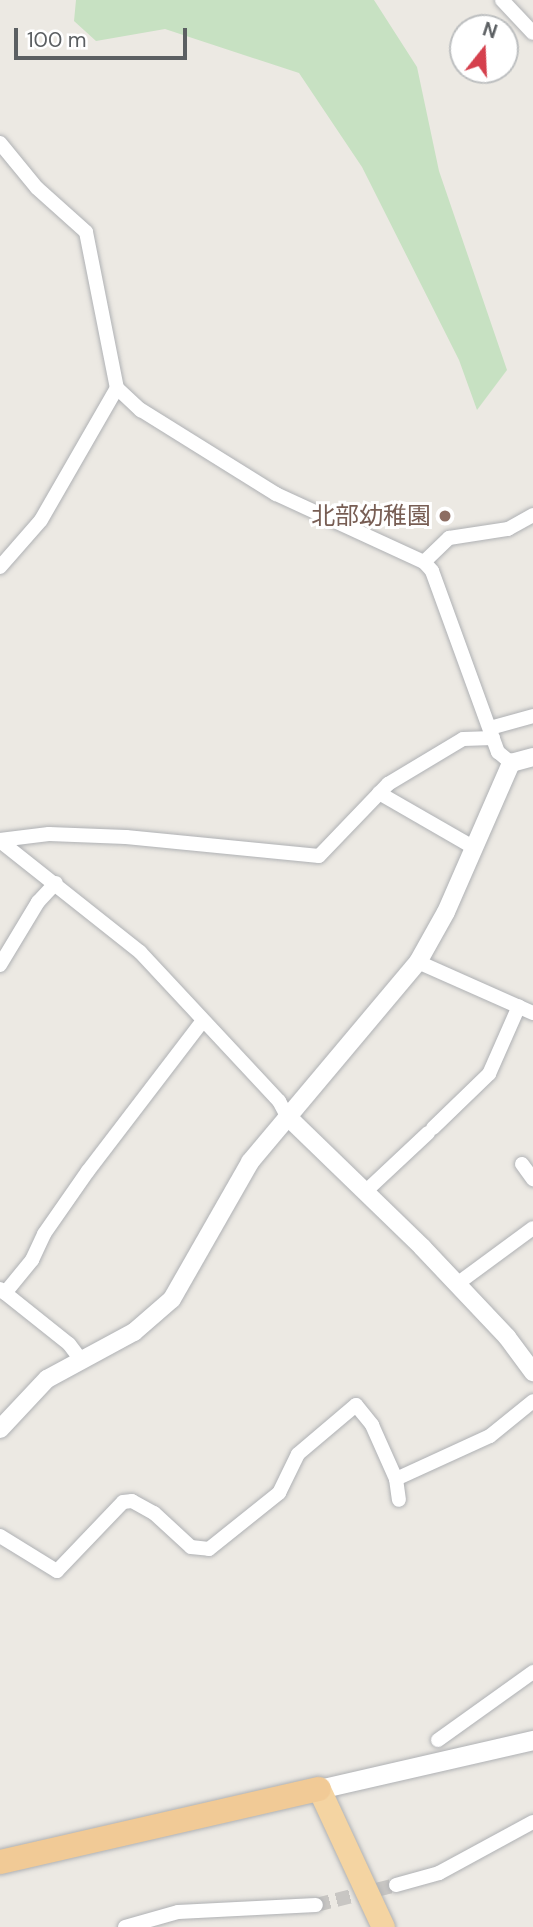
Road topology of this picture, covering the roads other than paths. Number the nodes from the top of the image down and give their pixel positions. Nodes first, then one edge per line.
1 (502, 0) edge
2 (533, 33) edge
3 (0, 144) edge
4 (117, 388) junction
5 (533, 515) edge
6 (424, 562) junction
7 (0, 567) edge
8 (533, 716) edge
9 (491, 733) junction
10 (533, 758) edge
11 (511, 763) junction
12 (379, 793) junction
13 (0, 841) edge
14 (474, 847) junction
15 (56, 883) junction
16 (418, 962) junction
17 (0, 965) edge
18 (519, 1006) junction
19 (533, 1013) edge
20 (202, 1022) junction
21 (287, 1116) junction
22 (522, 1164) dead end
23 (533, 1179) edge
24 (366, 1191) junction
25 (533, 1228) edge
26 (457, 1284) junction
27 (3, 1291) edge
28 (82, 1361) junction
29 (533, 1371) edge
30 (533, 1401) edge
31 (0, 1429) edge
32 (396, 1479) junction
33 (398, 1500) dead end
34 (0, 1536) edge
35 (533, 1672) edge
36 (438, 1740) dead end
37 (533, 1740) edge
38 (319, 1788) junction
39 (533, 1822) edge
40 (0, 1862) edge
41 (396, 1885) tunnel mouth
42 (316, 1905) tunnel mouth
43 (125, 1927) edge
44 (383, 1927) edge

1 - 2 street
3 - 4 street
4 - 6 street
4 - 7 street
5 - 6 street
6 - 9 street
8 - 9 street
9 - 11 street
9 - 12 street
10 - 11 street
11 - 14 street
12 - 13 street
12 - 14 street
13 - 15 street
14 - 16 street
15 - 17 street
15 - 20 street
16 - 18 street
16 - 21 street
18 - 19 street
18 - 24 street
20 - 21 street
20 - 27 street
21 - 24 street
21 - 28 street
22 - 23 street
24 - 26 street
25 - 26 street
26 - 29 street
27 - 28 street
28 - 31 street
30 - 32 street
32 - 33 street
32 - 34 street
35 - 36 street
37 - 38 main road
38 - 40 highway
38 - 44 highway
39 - 41 street
42 - 43 street

